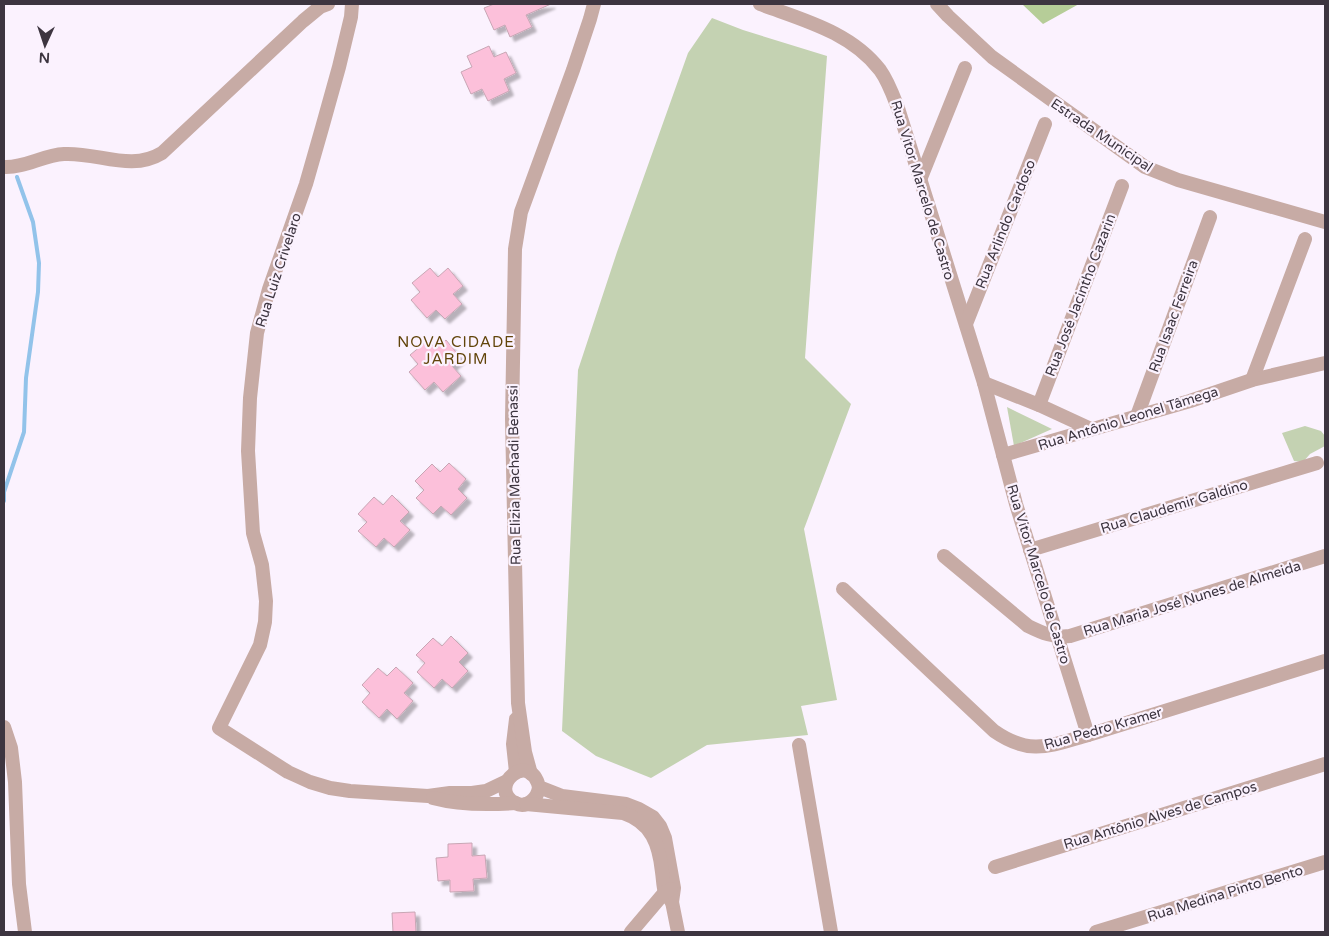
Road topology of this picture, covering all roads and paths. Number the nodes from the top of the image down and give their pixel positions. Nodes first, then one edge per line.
1 (328, 4) edge
2 (594, 4) edge
3 (600, 4) edge
4 (760, 4) edge
5 (937, 4) edge
6 (351, 10) edge
7 (590, 19) junction
8 (965, 68) dead end
9 (1045, 124) dead end
10 (4, 167) edge
11 (920, 180) junction
12 (1122, 186) dead end
13 (1210, 217) dead end
14 (1325, 222) edge
15 (1305, 239) dead end
16 (966, 324) junction
17 (1322, 367) edge
18 (1252, 380) junction
19 (984, 383) junction
20 (1039, 405) junction
21 (1137, 416) junction
22 (1090, 429) junction
23 (1003, 455) junction
24 (1317, 463) dead end
25 (1030, 550) junction
26 (944, 556) dead end
27 (1325, 556) edge
28 (843, 590) dead end
29 (1059, 637) junction
30 (1325, 661) edge
31 (518, 703) junction
32 (4, 727) edge
33 (1088, 735) junction
34 (798, 745) dead end
35 (1325, 764) edge
36 (532, 774) junction
37 (511, 777) junction
38 (539, 787) junction
39 (428, 796) junction
40 (521, 804) junction
41 (637, 813) junction
42 (1325, 862) edge
43 (995, 866) dead end
44 (670, 894) junction
45 (25, 932) edge
46 (631, 932) edge
47 (678, 932) edge
48 (831, 932) edge
49 (1096, 932) edge

1 - 10 street
2 - 7 street, Rua Elizia Machadi Benassi
3 - 7 street, Rua Elizia Machadi Benassi
4 - 11 street, Rua Vitor Marcelo de Castro
5 - 14 street, Estrada Municipal
6 - 39 street, Rua Luiz Crivelaro
7 - 31 street, Rua Elizia Machadi Benassi
8 - 11 street
9 - 16 street, Rua Arlindo Cardoso
11 - 16 street, Rua Vitor Marcelo de Castro
12 - 20 street, Rua José Jacintho Cazarin
13 - 21 street, Rua Isaac Ferreira
15 - 18 street
16 - 19 street, Rua Vitor Marcelo de Castro
17 - 18 street, Rua Antônio Leonel Tâmega
18 - 21 street, Rua Antônio Leonel Tâmega
19 - 20 street
19 - 23 street, Rua Vitor Marcelo de Castro
20 - 22 street
21 - 22 street, Rua Antônio Leonel Tâmega
22 - 23 street, Rua Antônio Leonel Tâmega
23 - 25 street, Rua Vitor Marcelo de Castro
24 - 25 street, Rua Claudemir Galdino
25 - 29 street, Rua Vitor Marcelo de Castro
26 - 29 street
27 - 29 street, Rua Maria José Nunes de Almeida
28 - 33 street, Rua Pedro Kramer
29 - 33 street, Rua Vitor Marcelo de Castro
30 - 33 street, Rua Pedro Kramer
31 - 36 street, Rua Elizia Machadi Benassi
31 - 37 street, Rua Elizia Machadi Benassi
32 - 45 street
34 - 48 street
35 - 43 street, Rua Antônio Alves de Campos
36 - 37 street
36 - 38 street
37 - 39 street
37 - 40 street
38 - 40 street
38 - 41 street
39 - 40 street
40 - 41 street
41 - 44 street
42 - 49 street, Rua Medina Pinto Bento
44 - 46 street
44 - 47 street

